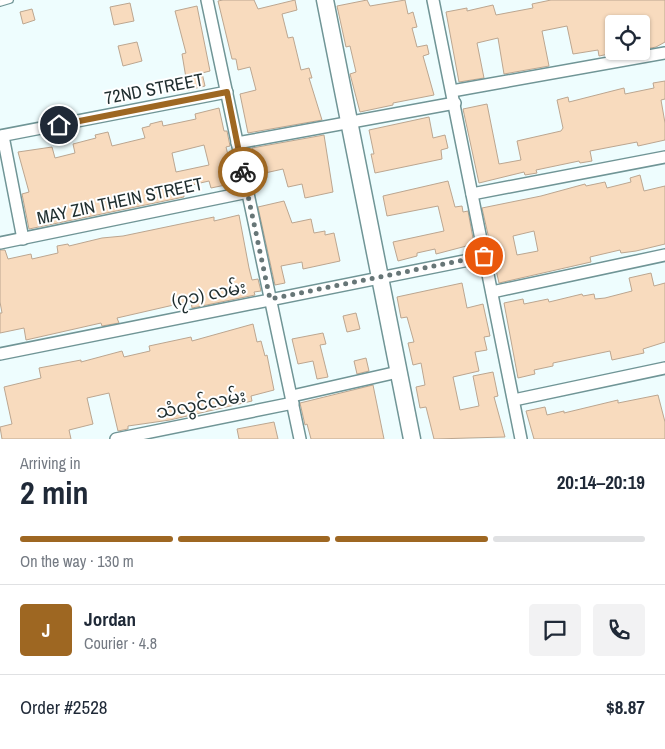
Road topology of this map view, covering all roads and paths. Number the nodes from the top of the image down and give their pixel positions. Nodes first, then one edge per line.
1 (10, 0) edge
2 (207, 0) edge
3 (324, 0) edge
4 (433, 0) edge
5 (0, 3) edge
6 (665, 53) edge
7 (452, 91) junction
8 (227, 92) junction
9 (455, 103) junction
10 (348, 123) junction
11 (1, 136) edge
12 (237, 144) junction
13 (665, 157) edge
14 (248, 192) junction
15 (472, 194) junction
16 (23, 238) junction
17 (0, 243) edge
18 (665, 255) edge
19 (484, 256) junction
20 (379, 277) junction
21 (492, 292) junction
22 (270, 299) junction
23 (0, 354) edge
24 (665, 368) edge
25 (398, 372) junction
26 (292, 400) junction
27 (514, 400) junction
28 (116, 439) edge
29 (300, 439) edge
30 (412, 439) edge
31 (521, 439) edge

1 - 5 lane
2 - 8 street
3 - 10 main road
4 - 7 street
6 - 7 street
7 - 9 street
8 - 11 street, 72ND STREET
8 - 12 street
9 - 10 street
9 - 15 street
10 - 12 street
10 - 20 main road
11 - 16 street
12 - 14 street
13 - 15 street
14 - 16 street, MAY ZIN THEIN STREET
14 - 22 street
15 - 19 street
16 - 17 street, MAY ZIN THEIN STREET
18 - 21 street
19 - 20 street, (၇၁) လမ်း
19 - 21 street
20 - 22 street, (၇၁) လမ်း
20 - 25 main road
21 - 27 street
22 - 23 street, (၇၁) လမ်း
22 - 26 street
24 - 27 street
25 - 26 street, သံလွင်လမ်း
25 - 30 main road
26 - 28 street, သံလွင်လမ်း
26 - 29 street
27 - 31 street

